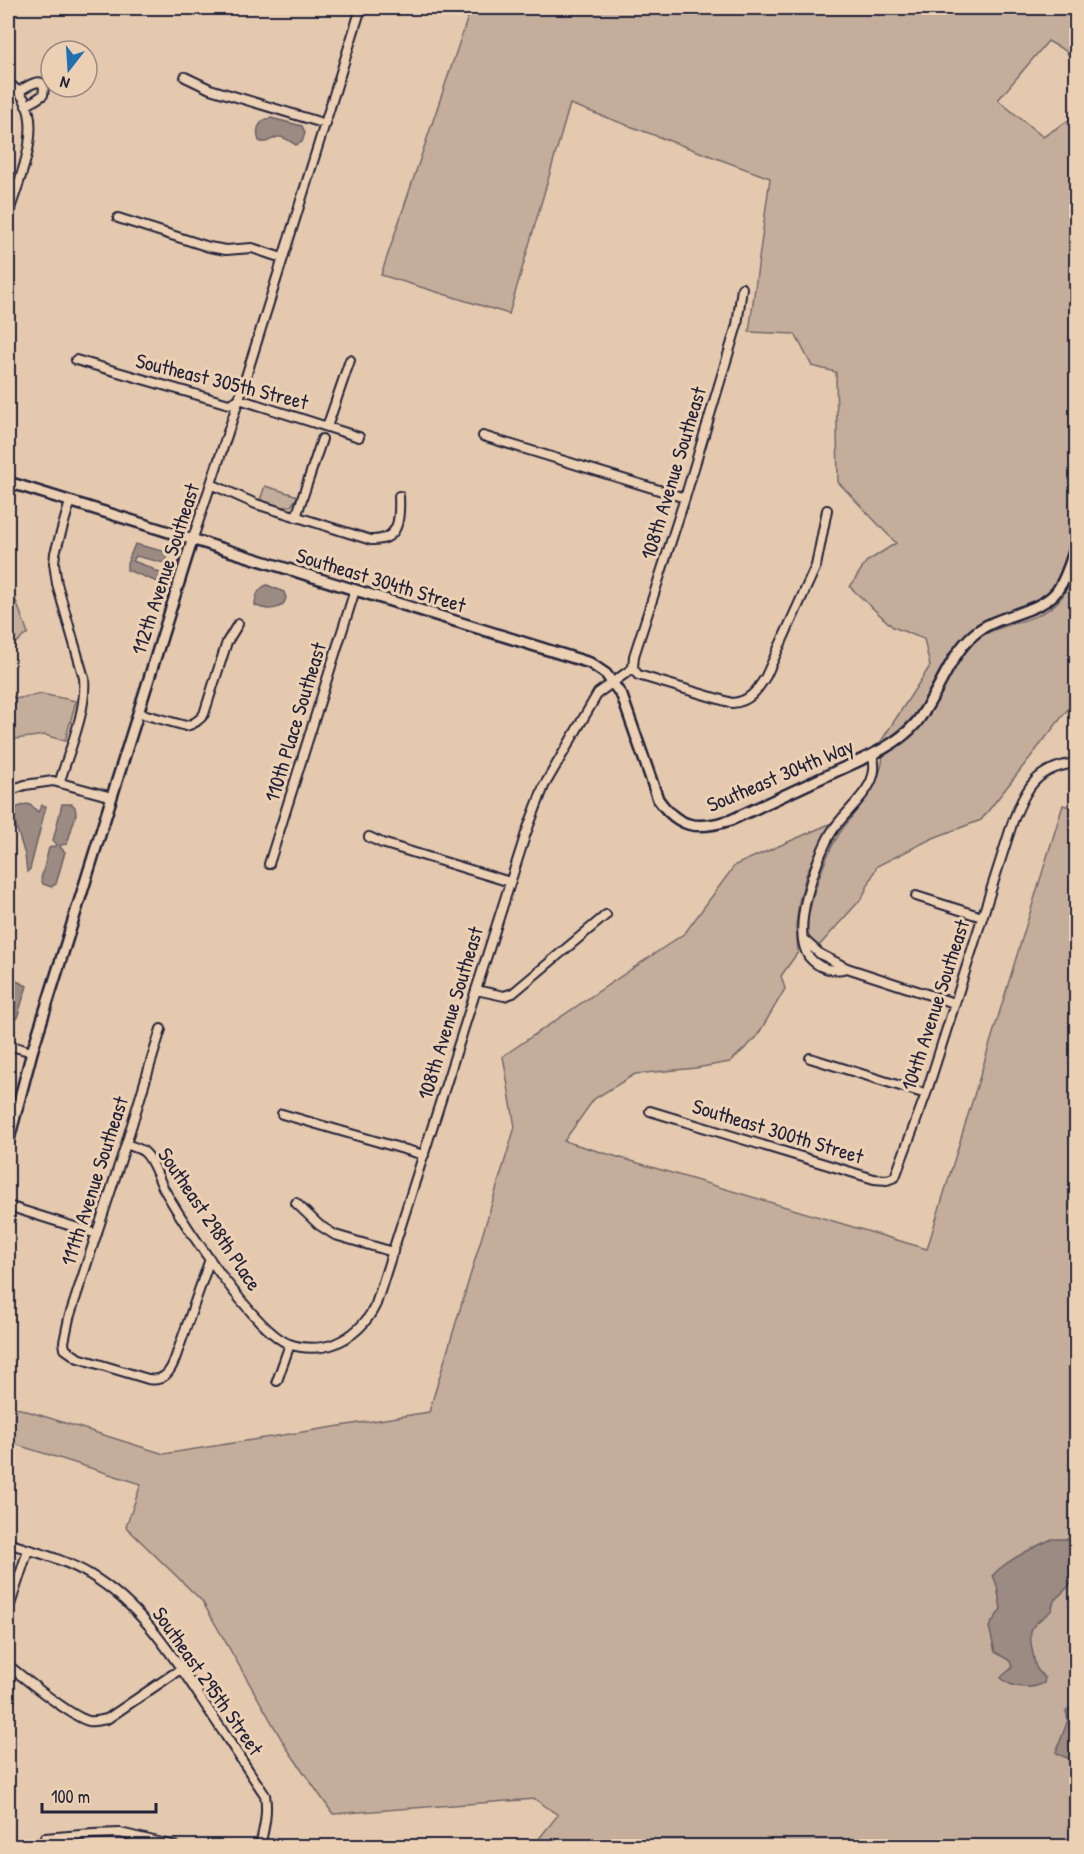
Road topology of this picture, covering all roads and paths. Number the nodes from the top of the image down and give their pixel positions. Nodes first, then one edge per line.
1 (361, 8) edge
2 (185, 77) dead end
3 (8, 82) edge
4 (18, 92) junction
5 (25, 103) junction
6 (326, 124) junction
7 (8, 215) edge
8 (118, 218) dead end
9 (282, 258) junction
10 (742, 288) dead end
11 (76, 360) dead end
12 (350, 360) dead end
13 (239, 399) junction
14 (327, 427) junction
15 (483, 436) dead end
16 (359, 437) dead end
17 (322, 440) dead end
18 (8, 482) edge
19 (211, 484) junction
20 (399, 496) dead end
21 (686, 498) junction
22 (70, 502) junction
23 (827, 510) dead end
24 (296, 517) junction
25 (192, 541) junction
26 (1077, 545) edge
27 (355, 590) junction
28 (238, 624) dead end
29 (633, 668) junction
30 (613, 682) junction
31 (139, 712) junction
32 (872, 755) junction
33 (1077, 763) edge
34 (60, 782) junction
35 (8, 791) edge
36 (112, 797) junction
37 (369, 837) dead end
38 (269, 864) dead end
39 (510, 882) junction
40 (916, 896) dead end
41 (606, 915) dead end
42 (982, 916) junction
43 (803, 939) junction
44 (847, 968) junction
45 (476, 990) junction
46 (954, 1003) junction
47 (161, 1029) dead end
48 (8, 1045) edge
49 (32, 1052) junction
50 (810, 1058) dead end
51 (926, 1094) junction
52 (650, 1110) dead end
53 (282, 1114) dead end
54 (8, 1143) edge
55 (126, 1144) junction
56 (424, 1155) junction
57 (895, 1177) joint
58 (296, 1203) dead end
59 (8, 1206) edge
60 (97, 1234) junction
61 (393, 1252) junction
62 (210, 1259) junction
63 (290, 1344) junction
64 (324, 1348) joint
65 (277, 1381) dead end
66 (8, 1543) edge
67 (28, 1550) junction
68 (8, 1611) edge
69 (8, 1665) edge
70 (182, 1668) junction
71 (45, 1838) dead end
72 (175, 1846) edge
73 (260, 1846) edge

1 - 6 street, 112th Avenue Southeast
2 - 6 street
3 - 4 street
4 - 5 street
4 - 5 street
5 - 7 street
6 - 9 street, 112th Avenue Southeast
8 - 9 street
9 - 13 street, 112th Avenue Southeast
10 - 21 street, 108th Avenue Southeast
11 - 13 street, Southeast 305th Street
12 - 14 street
13 - 14 street, Southeast 305th Street
13 - 19 street, 112th Avenue Southeast
14 - 16 street, Southeast 305th Street
15 - 21 street
17 - 24 street
18 - 22 street, Southeast 304th Street
19 - 24 street
19 - 25 street, 112th Avenue Southeast
20 - 24 street
21 - 29 street, 108th Avenue Southeast
22 - 25 street, Southeast 304th Street
22 - 34 street
23 - 29 street
25 - 27 street, Southeast 304th Street
25 - 31 street, 112th Avenue Southeast
26 - 32 street
27 - 30 street, Southeast 304th Street
27 - 38 street, 110th Place Southeast
28 - 31 street
29 - 30 street
30 - 32 street, Southeast 304th Way
30 - 39 street, 108th Avenue Southeast
31 - 36 street, 112th Avenue Southeast
32 - 43 street
33 - 42 street, 104th Avenue Southeast
34 - 35 street
34 - 36 street
36 - 49 street, 112th Avenue Southeast
37 - 39 street
39 - 45 street, 108th Avenue Southeast
40 - 42 street
41 - 45 street
42 - 46 street, 104th Avenue Southeast
43 - 44 street
43 - 44 street
44 - 46 street
45 - 56 street, 108th Avenue Southeast
46 - 51 street, 104th Avenue Southeast
47 - 55 street, 111th Avenue Southeast
48 - 49 street
49 - 54 street, 112th Avenue Southeast
50 - 51 street
51 - 57 street, 104th Avenue Southeast
52 - 57 street, Southeast 300th Street
53 - 56 street
55 - 60 street, 111th Avenue Southeast
55 - 62 street, Southeast 298th Place
56 - 61 street, 108th Avenue Southeast
58 - 61 street
59 - 60 street
60 - 62 street, 111th Avenue Southeast
61 - 64 street, 108th Avenue Southeast
62 - 63 street, Southeast 298th Place
63 - 64 street, Southeast 298th Place
63 - 65 street
66 - 67 street, Southeast 295th Street
67 - 68 street
67 - 70 street, Southeast 295th Street
69 - 70 street
70 - 73 street, Southeast 295th Street
71 - 72 street

